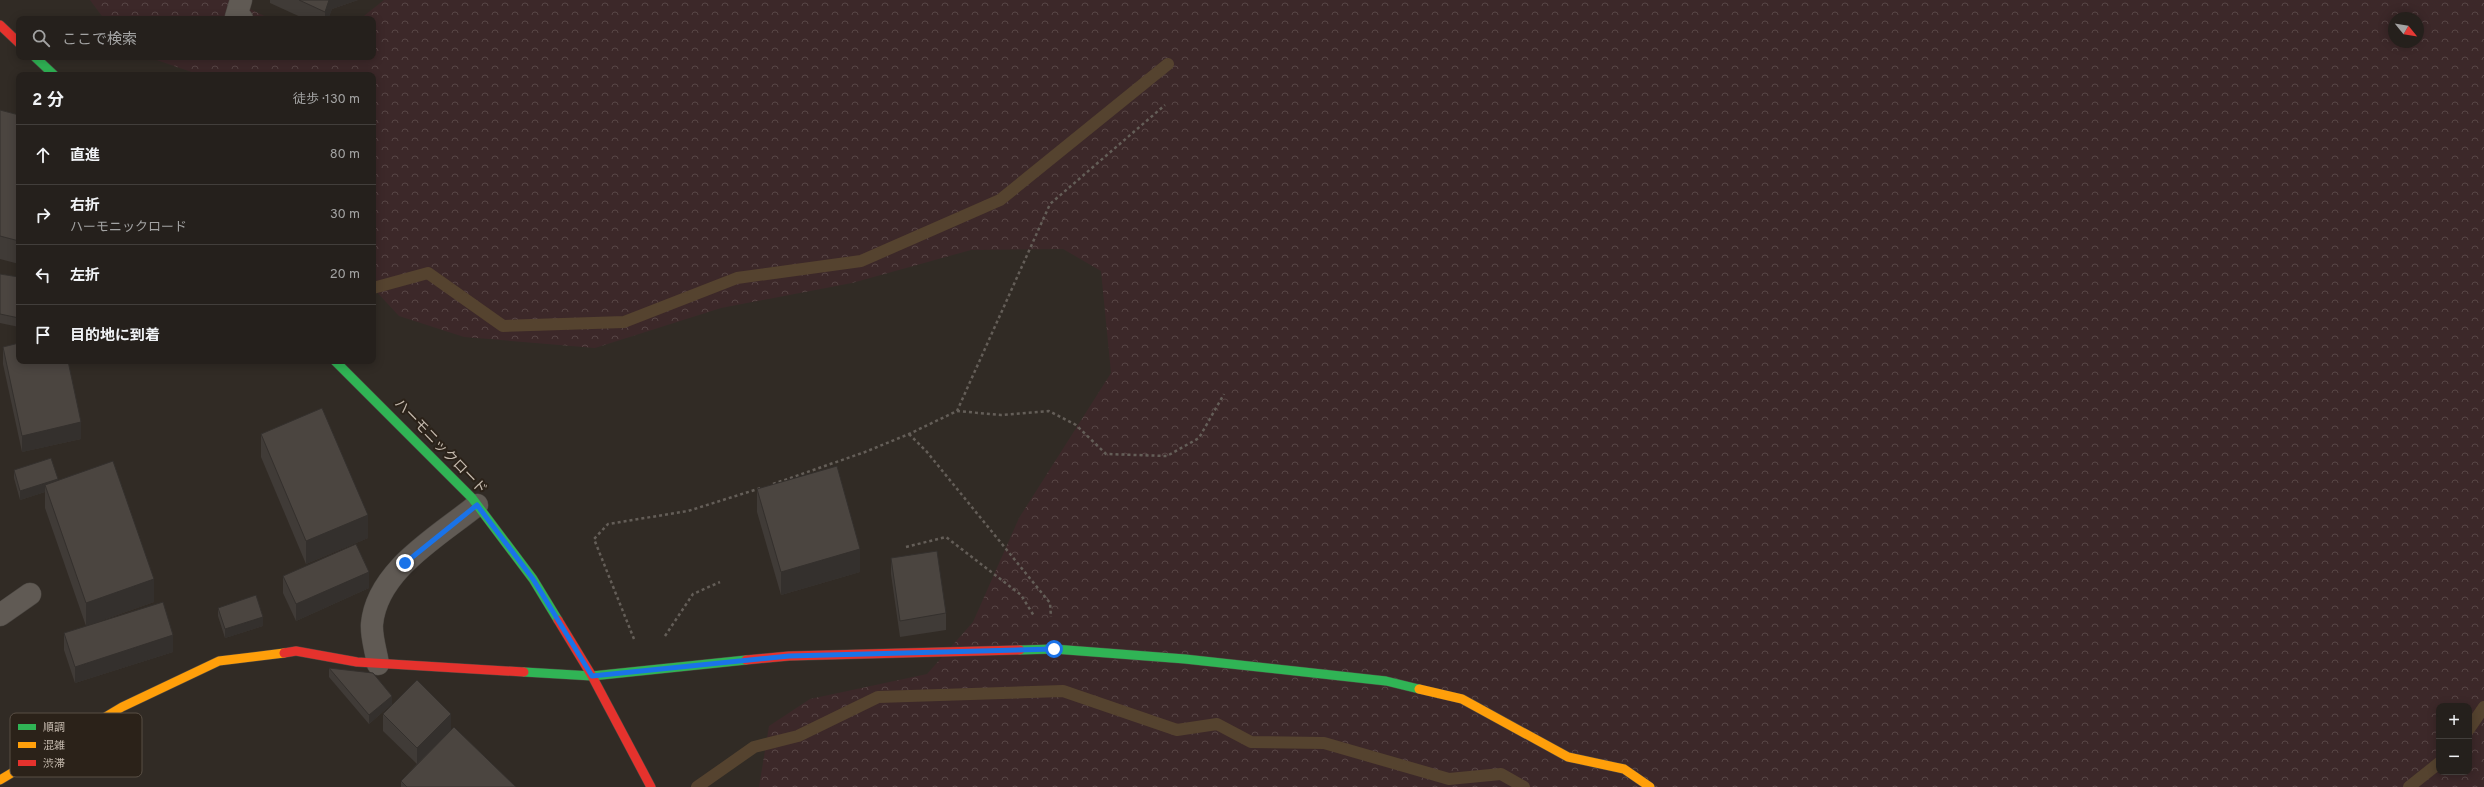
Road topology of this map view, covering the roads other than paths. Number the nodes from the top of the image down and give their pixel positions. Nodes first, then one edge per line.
1 (241, 0) edge
2 (236, 16) edge
3 (0, 25) edge
4 (16, 40) edge
5 (38, 60) edge
6 (51, 72) edge
7 (338, 364) edge
8 (477, 505) junction
9 (30, 594) dead end
10 (0, 616) edge
11 (378, 664) junction
12 (592, 676) junction
13 (112, 713) edge
14 (10, 774) edge
15 (0, 780) edge
16 (651, 787) edge
17 (1650, 787) edge

1 - 2 lane
3 - 4 street
5 - 6 street
7 - 8 street, ハーモニックロード
8 - 11 lane
8 - 12 street, ハーモニックロード
9 - 10 lane
11 - 12 street
11 - 13 street
12 - 16 street, ハーモニックロード
12 - 17 street
14 - 15 street

